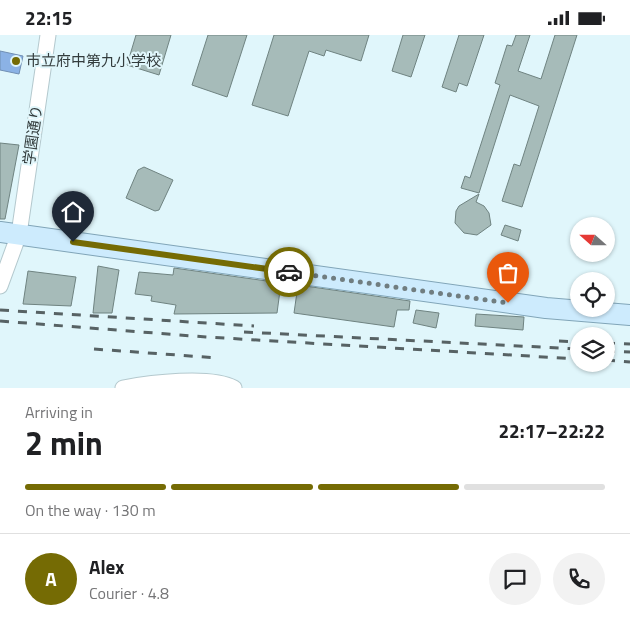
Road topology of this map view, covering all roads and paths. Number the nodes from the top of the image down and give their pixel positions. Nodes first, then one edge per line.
1 (48, 35) edge
2 (9, 233) edge
3 (0, 286) edge
4 (630, 315) edge
5 (123, 388) edge
6 (234, 388) edge

1 - 2 street, 学園通り
2 - 3 street, 学園通り
2 - 4 main road
5 - 6 street

